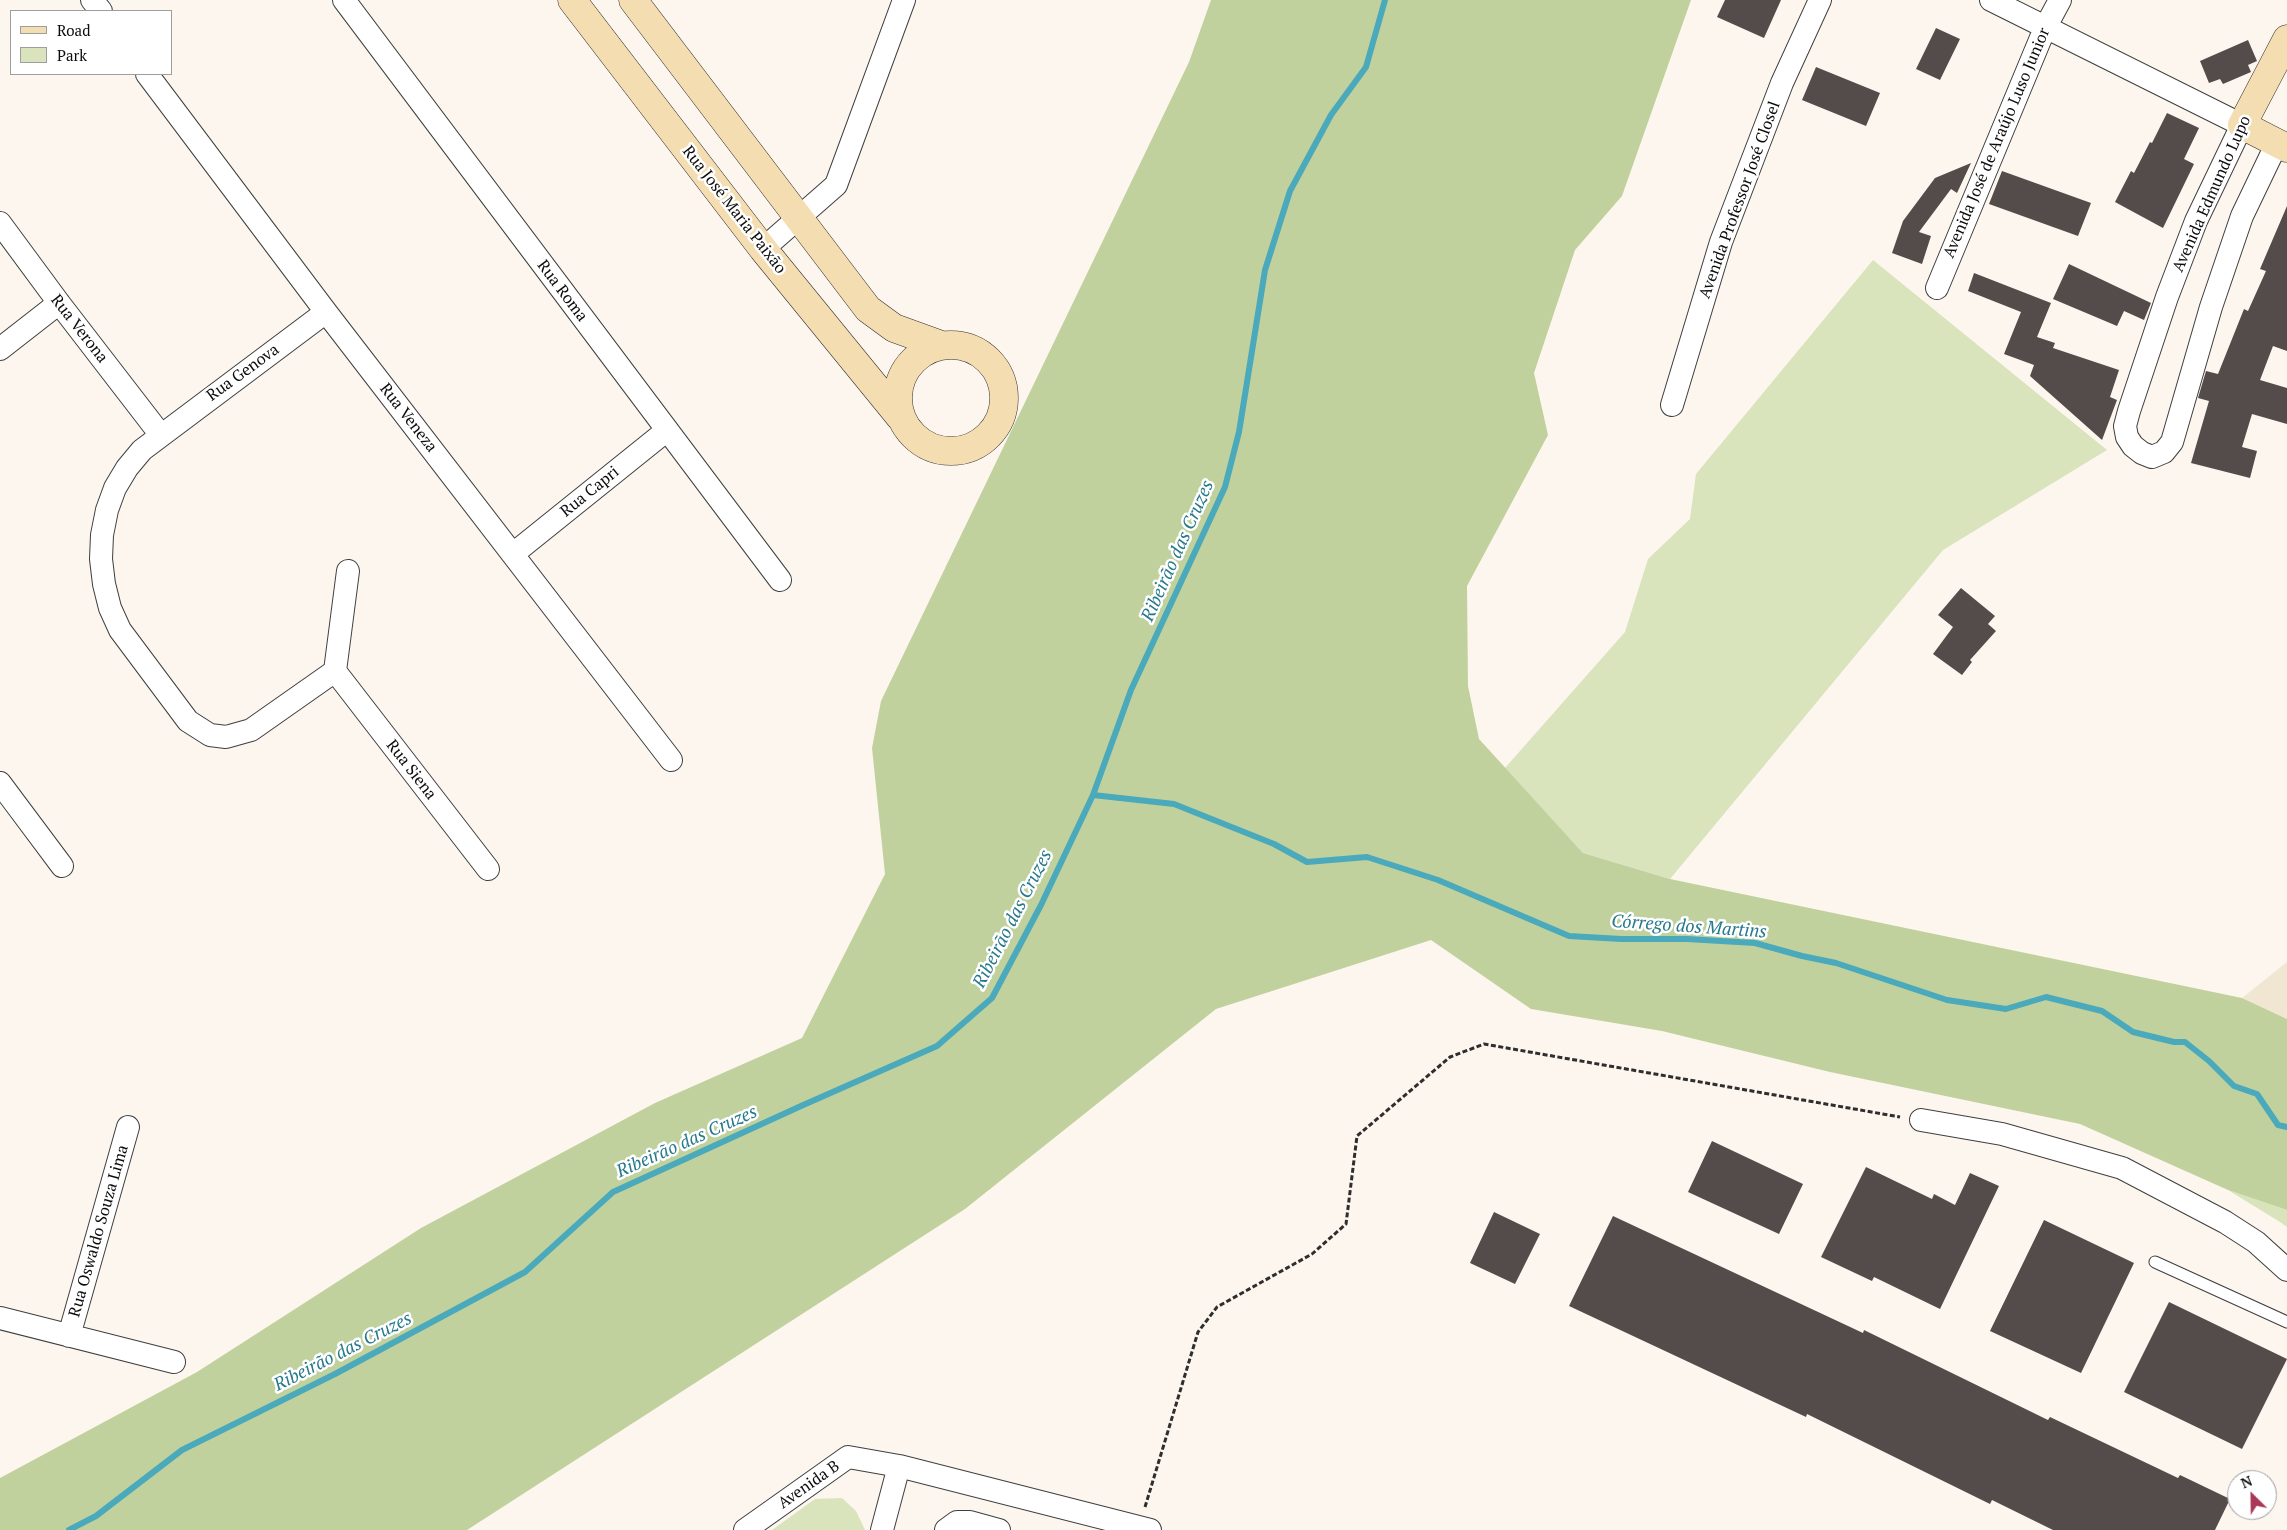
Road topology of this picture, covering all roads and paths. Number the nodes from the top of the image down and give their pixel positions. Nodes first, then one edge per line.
1 (344, 0) edge
2 (572, 0) edge
3 (633, 0) edge
4 (1820, 0) edge
5 (1991, 0) edge
6 (2060, 0) edge
7 (896, 5) edge
8 (2045, 28) junction
9 (2287, 39) edge
10 (149, 75) edge
11 (2242, 125) junction
12 (2284, 138) edge
13 (798, 218) junction
14 (0, 223) edge
15 (762, 249) junction
16 (1937, 288) dead end
17 (59, 303) junction
18 (326, 312) junction
19 (941, 345) junction
20 (0, 349) edge
21 (1672, 405) dead end
22 (900, 417) junction
23 (666, 431) junction
24 (160, 434) junction
25 (513, 554) junction
26 (348, 571) dead end
27 (780, 580) dead end
28 (335, 671) junction
29 (672, 760) dead end
30 (0, 783) edge
31 (62, 866) dead end
32 (488, 869) dead end
33 (1921, 1120) joint
34 (128, 1127) dead end
35 (2155, 1262) dead end
36 (2287, 1270) edge
37 (0, 1318) edge
38 (2287, 1322) edge
39 (69, 1336) junction
40 (174, 1362) dead end
41 (899, 1466) junction
42 (1144, 1529) edge
43 (746, 1530) edge
44 (882, 1530) edge
45 (946, 1530) edge
46 (999, 1530) edge

1 - 23 street, Rua Roma
2 - 15 street, Rua José Maria Paixão
3 - 13 street
4 - 21 street, Avenida Professor José Closel
5 - 8 street
6 - 8 street, Avenida José de Araújo Luso Junior
7 - 13 street
8 - 11 street
8 - 16 street, Avenida José de Araújo Luso Junior
9 - 11 street, Avenida Edmundo Lupo
10 - 18 street, Rua Veneza
11 - 12 street
11 - 12 street, Avenida Edmundo Lupo
13 - 15 street
13 - 19 street
14 - 17 street, Rua Verona
15 - 22 street, Rua José Maria Paixão
17 - 20 street
17 - 24 street, Rua Verona
18 - 24 street, Rua Genova
18 - 25 street, Rua Veneza
19 - 22 street
19 - 22 street
23 - 25 street, Rua Capri
23 - 27 street, Rua Roma
24 - 28 street, Rua Genova
25 - 29 street, Rua Veneza
26 - 28 street
28 - 32 street, Rua Siena
30 - 31 street
33 - 36 street
33 - 42 path
34 - 39 street, Rua Oswaldo Souza Lima
35 - 38 lane
37 - 39 street
39 - 40 street
41 - 42 street
41 - 43 street, Avenida B
41 - 44 street
45 - 46 street

